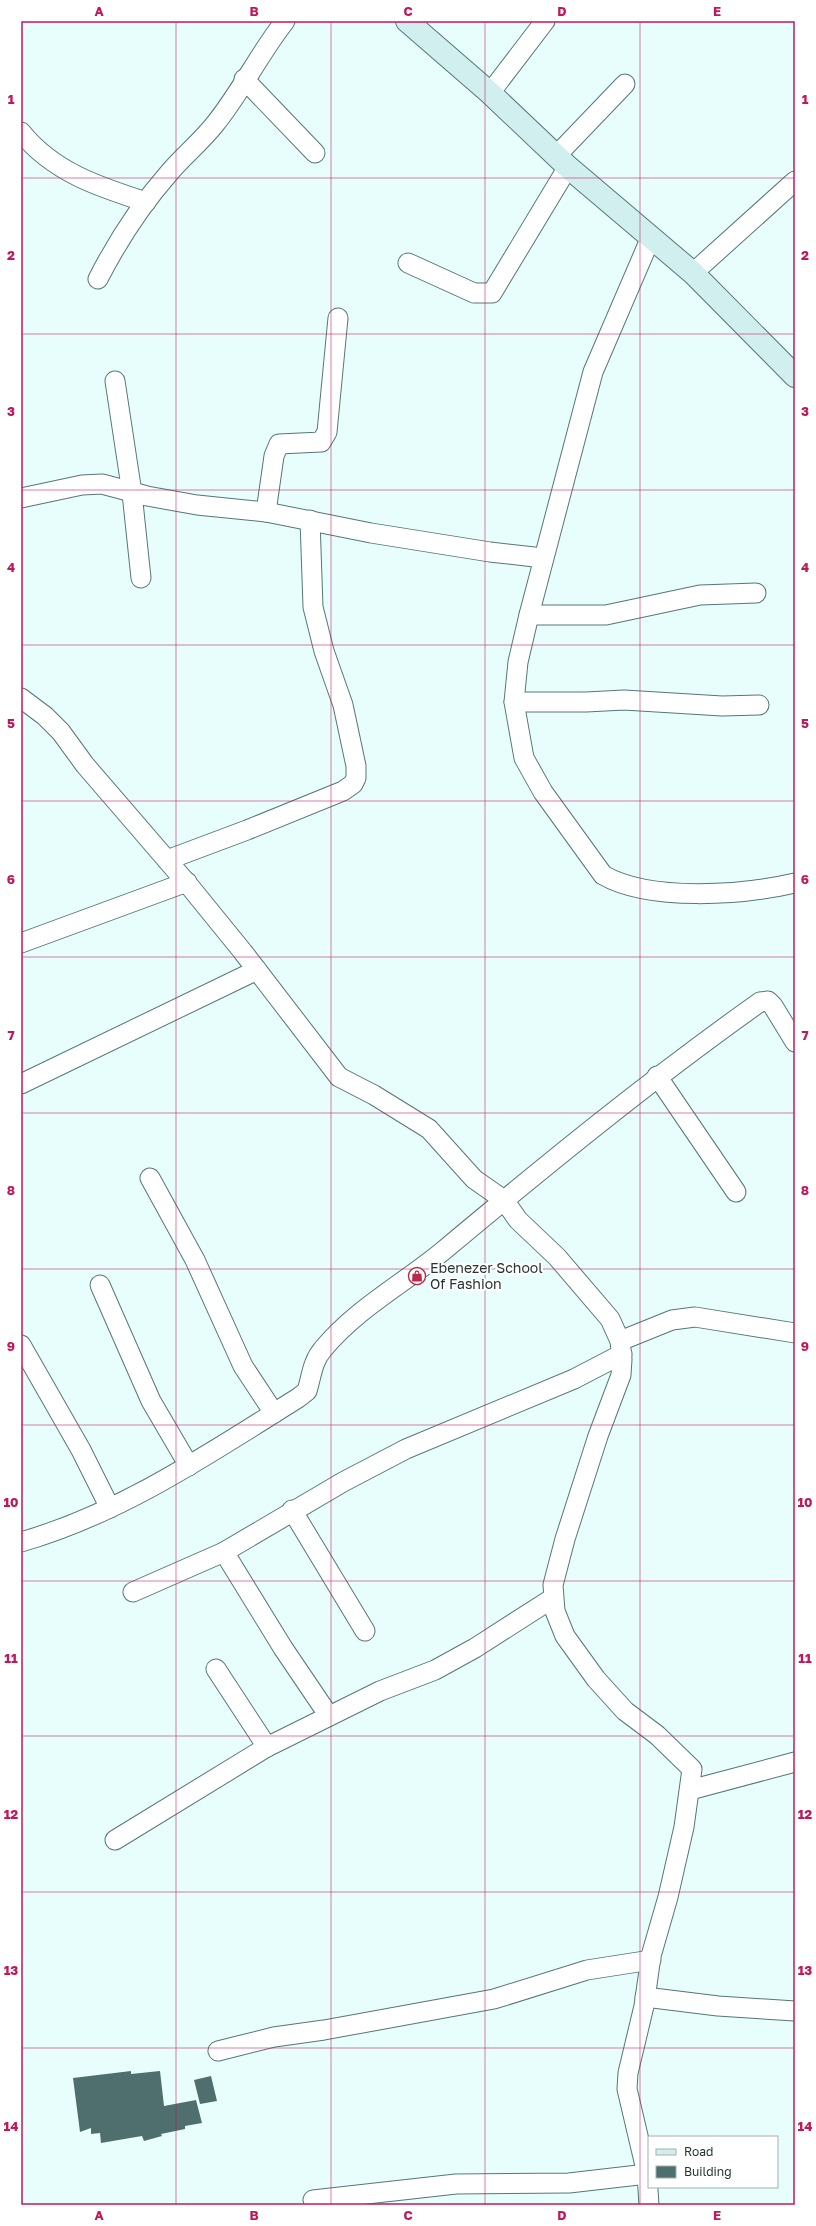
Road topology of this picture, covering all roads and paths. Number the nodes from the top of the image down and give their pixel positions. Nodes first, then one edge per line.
1 (285, 21) edge
2 (407, 21) edge
3 (545, 21) edge
4 (244, 79) junction
5 (625, 84) dead end
6 (490, 93) junction
7 (21, 132) edge
8 (315, 153) dead end
9 (562, 162) junction
10 (795, 181) edge
11 (146, 202) junction
12 (651, 238) junction
13 (408, 263) dead end
14 (693, 273) junction
15 (98, 279) dead end
16 (338, 318) dead end
17 (795, 376) edge
18 (115, 381) dead end
19 (132, 493) junction
20 (21, 498) edge
21 (266, 512) junction
22 (310, 520) junction
23 (543, 558) junction
24 (141, 578) dead end
25 (756, 593) dead end
26 (529, 616) junction
27 (21, 698) edge
28 (514, 702) junction
29 (760, 705) dead end
30 (167, 860) junction
31 (187, 882) junction
32 (795, 883) edge
33 (21, 943) edge
34 (257, 970) junction
35 (795, 1042) edge
36 (657, 1076) junction
37 (21, 1084) edge
38 (150, 1178) dead end
39 (736, 1192) dead end
40 (504, 1200) junction
41 (100, 1286) dead end
42 (795, 1333) edge
43 (21, 1345) edge
44 (621, 1347) junction
45 (274, 1413) junction
46 (188, 1466) junction
47 (110, 1508) junction
48 (292, 1510) junction
49 (21, 1542) edge
50 (224, 1552) junction
51 (133, 1592) dead end
52 (553, 1598) junction
53 (366, 1631) dead end
54 (216, 1669) dead end
55 (329, 1716) junction
56 (267, 1747) junction
57 (795, 1762) edge
58 (690, 1790) junction
59 (116, 1840) dead end
60 (651, 1960) junction
61 (645, 1997) junction
62 (795, 2011) edge
63 (218, 2051) dead end
64 (647, 2174) junction
65 (313, 2200) dead end
66 (649, 2205) edge

1 - 4 street
2 - 6 street
3 - 6 street
4 - 8 street
4 - 11 street
5 - 9 street
6 - 9 street
7 - 11 street
9 - 12 street
9 - 13 street
10 - 14 street
11 - 15 street
12 - 14 street
12 - 23 street
14 - 17 street
16 - 21 street
18 - 19 street
19 - 20 street
19 - 21 street
19 - 24 street
21 - 22 street
22 - 23 street
22 - 30 street
23 - 26 street
25 - 26 street
26 - 28 street
27 - 30 street
28 - 29 street
28 - 32 street
30 - 31 street
31 - 33 street
31 - 34 street
34 - 37 street
34 - 40 street
35 - 36 street
36 - 39 street
36 - 40 street
38 - 45 street
40 - 44 street
40 - 45 street
41 - 46 street
42 - 44 street
43 - 47 street
44 - 48 street
44 - 52 street
45 - 46 street
46 - 47 street
47 - 49 street
48 - 50 street
48 - 53 street
50 - 51 street
50 - 55 street
52 - 55 street
52 - 58 street
54 - 56 street
55 - 56 street
56 - 59 street
57 - 58 street
58 - 60 street
60 - 61 street
60 - 63 street
61 - 62 street
61 - 64 street
64 - 65 street
64 - 66 street

